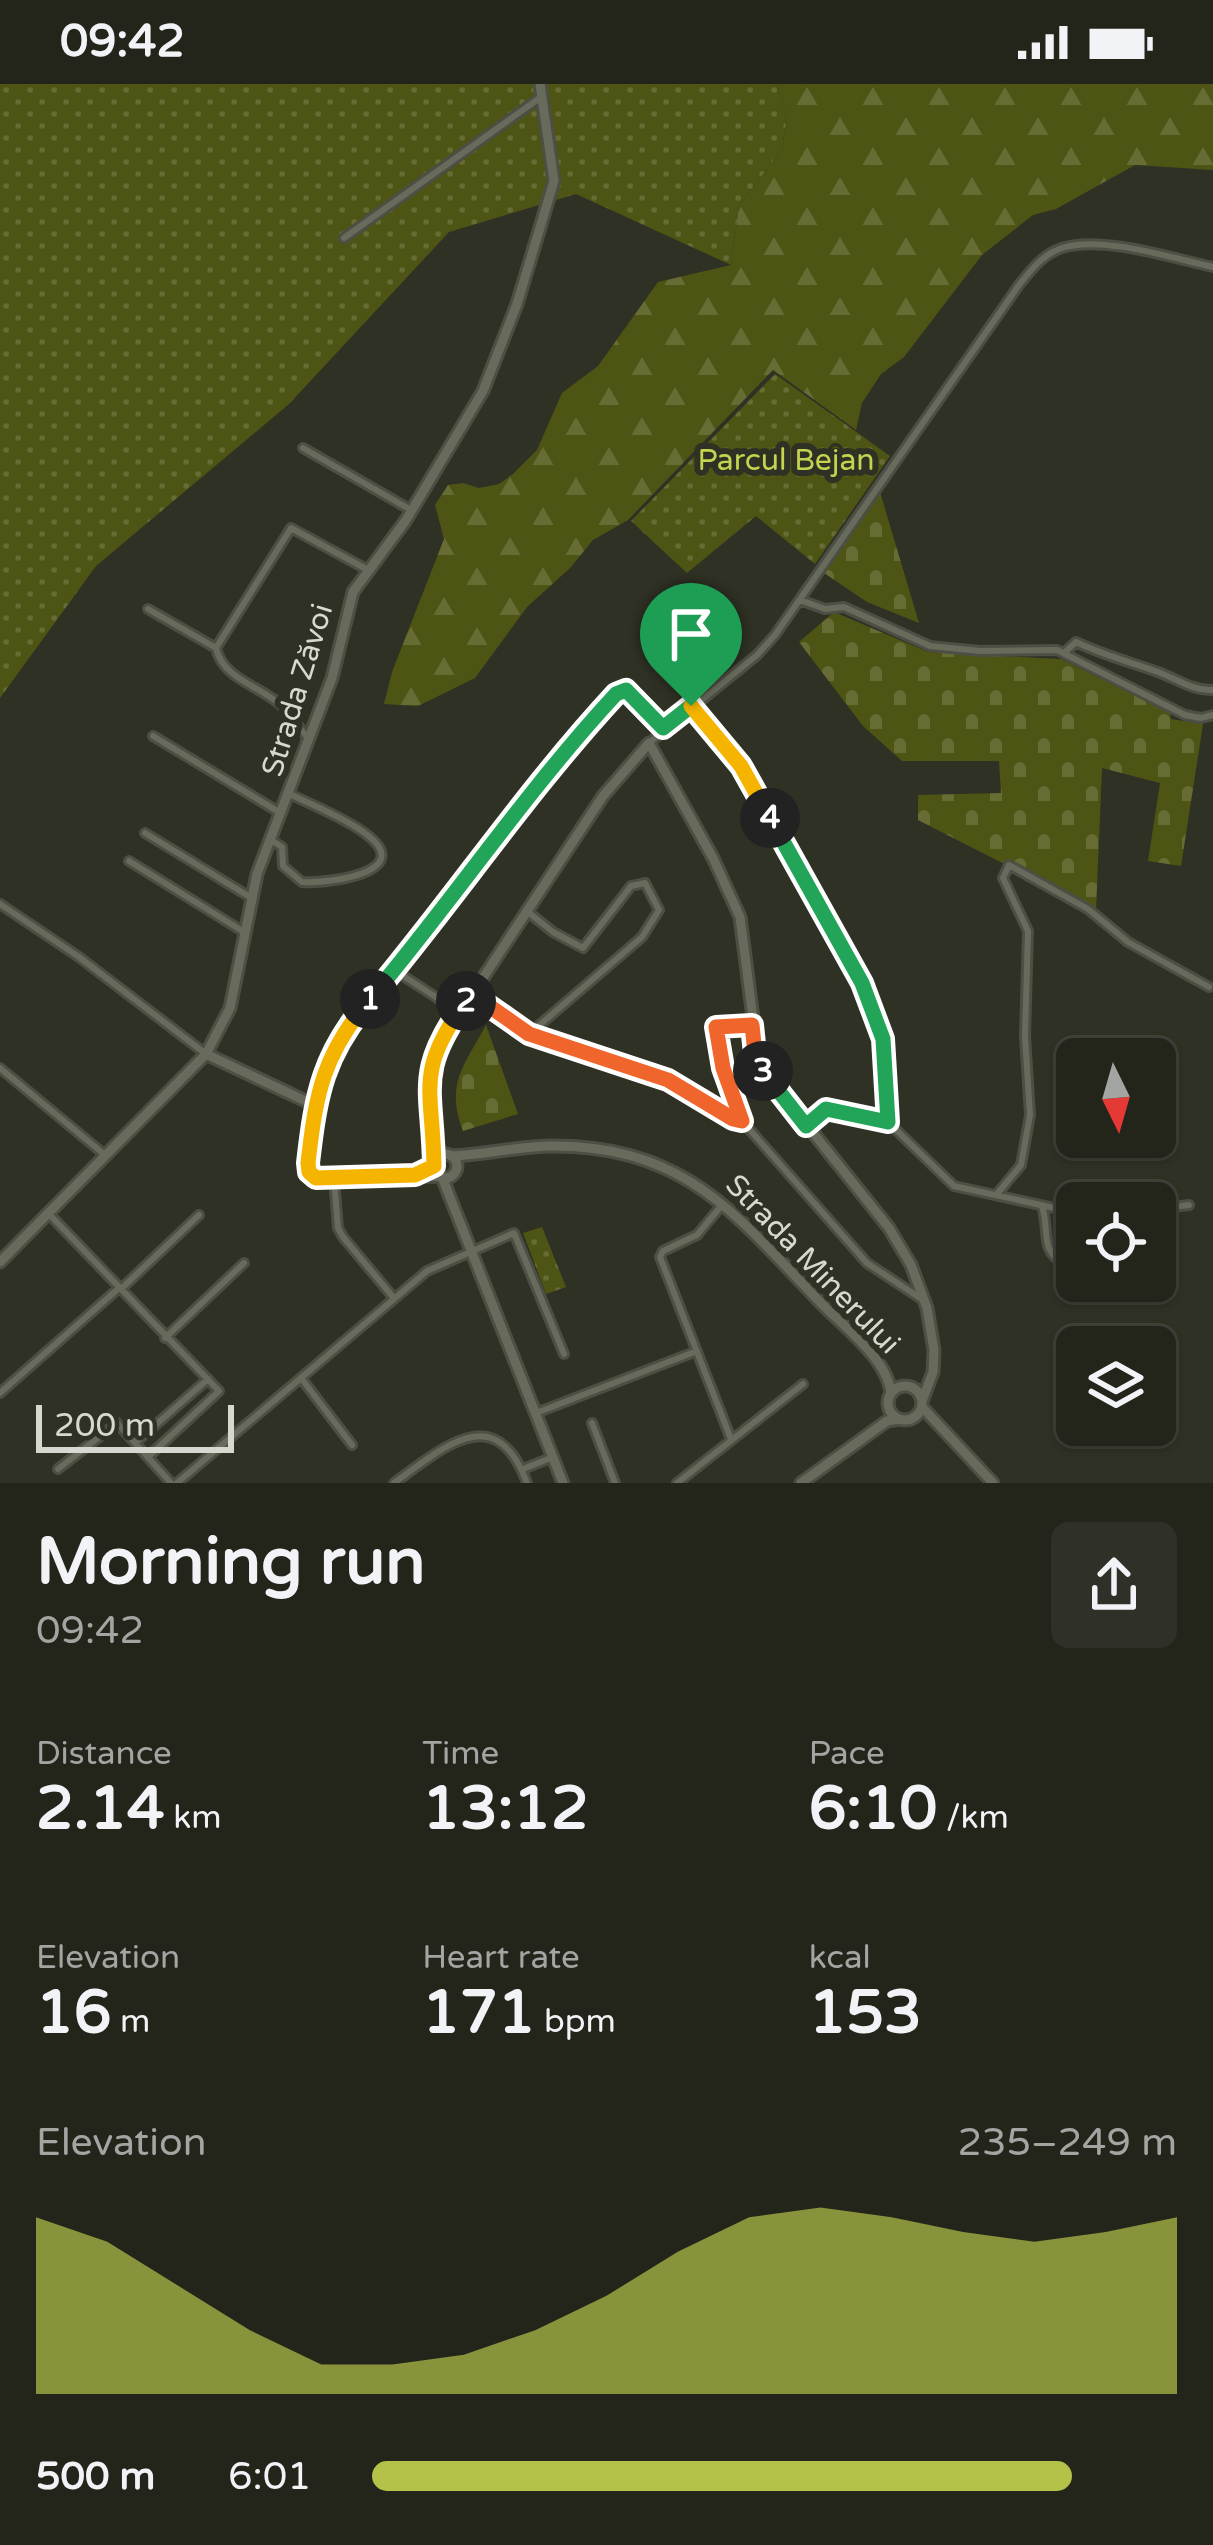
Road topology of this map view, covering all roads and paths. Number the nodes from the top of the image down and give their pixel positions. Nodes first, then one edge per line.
1 (541, 90) edge
2 (344, 238) dead end
3 (1213, 267) edge
4 (303, 448) dead end
5 (411, 509) junction
6 (368, 570) junction
7 (800, 600) junction
8 (148, 609) dead end
9 (216, 648) junction
10 (1064, 653) junction
11 (1213, 690) edge
12 (691, 706) junction
13 (1213, 716) edge
14 (663, 728) junction
15 (153, 736) dead end
16 (308, 738) junction
17 (649, 743) junction
18 (290, 794) junction
19 (282, 814) junction
20 (146, 833) dead end
21 (270, 839) junction
22 (128, 861) dead end
23 (250, 897) junction
24 (0, 904) edge
25 (528, 912) junction
26 (244, 932) junction
27 (394, 970) junction
28 (1210, 987) dead end
29 (472, 994) junction
30 (459, 1012) junction
31 (752, 1025) junction
32 (529, 1034) junction
33 (206, 1054) junction
34 (0, 1068) edge
35 (314, 1105) junction
36 (742, 1121) junction
37 (888, 1122) junction
38 (806, 1126) junction
39 (432, 1138) junction
40 (105, 1155) junction
41 (450, 1155) junction
42 (476, 1155) junction
43 (437, 1170) junction
44 (455, 1173) junction
45 (334, 1179) junction
46 (997, 1194) junction
47 (452, 1197) junction
48 (724, 1203) junction
49 (1041, 1205) junction
50 (1189, 1205) dead end
51 (1176, 1207) edge
52 (1056, 1208) edge
53 (49, 1214) junction
54 (199, 1215) dead end
55 (472, 1249) junction
56 (1056, 1259) edge
57 (0, 1262) edge
58 (244, 1264) dead end
59 (121, 1288) junction
60 (394, 1297) junction
61 (925, 1301) junction
62 (165, 1338) junction
63 (697, 1351) junction
64 (564, 1354) dead end
65 (890, 1377) junction
66 (301, 1378) junction
67 (208, 1379) junction
68 (803, 1384) dead end
69 (909, 1386) junction
70 (926, 1387) junction
71 (0, 1393) edge
72 (891, 1394) junction
73 (922, 1404) junction
74 (536, 1413) junction
75 (912, 1419) junction
76 (893, 1420) junction
77 (592, 1423) dead end
78 (935, 1423) junction
79 (731, 1438) junction
80 (136, 1442) junction
81 (352, 1444) dead end
82 (148, 1456) junction
83 (553, 1457) junction
84 (58, 1469) dead end
85 (522, 1469) junction
86 (174, 1483) edge
87 (394, 1483) edge
88 (527, 1483) edge
89 (563, 1483) edge
90 (615, 1483) edge
91 (677, 1483) edge
92 (801, 1483) edge
93 (993, 1483) edge

1 - 2 street
1 - 5 street, Strada Zăvoi
3 - 7 street
4 - 5 street
5 - 6 street, Strada Zăvoi
6 - 9 street
6 - 16 street, Strada Zăvoi
7 - 10 street
7 - 12 street
8 - 9 street
9 - 16 street
10 - 11 street
10 - 13 street
12 - 14 street
12 - 37 street
14 - 17 street
14 - 27 street
15 - 19 street
16 - 18 street, Strada Zăvoi
17 - 25 street
17 - 31 street
18 - 19 street, Strada Zăvoi
18 - 21 street
19 - 21 street, Strada Zăvoi
20 - 23 street
21 - 23 street, Strada Zăvoi
22 - 26 street
23 - 26 street, Strada Zăvoi
24 - 33 street
25 - 29 street
25 - 32 street
26 - 33 street, Strada Zăvoi
27 - 30 street
27 - 35 street
28 - 46 street
29 - 30 street
29 - 32 street
30 - 39 street
31 - 36 street
31 - 38 street
32 - 36 street
33 - 35 street
33 - 40 street, Strada Zăvoi
34 - 40 street
35 - 45 street
36 - 61 street
37 - 38 street
37 - 46 street
38 - 61 street
39 - 41 street
39 - 43 street
40 - 53 street, Strada Zăvoi
41 - 42 street, Strada Minerului
41 - 43 street, Strada Minerului
41 - 44 street
42 - 44 street
42 - 48 street, Strada Minerului
43 - 44 street
43 - 45 street
43 - 47 street
44 - 47 street
45 - 60 street
46 - 49 street
47 - 55 street
48 - 63 street
48 - 65 street, Strada Minerului
49 - 52 street
49 - 56 street
50 - 51 street
53 - 57 street, Strada Zăvoi
53 - 59 street
54 - 59 street
55 - 60 street
55 - 64 street
55 - 74 street
58 - 62 street
59 - 62 street
59 - 71 street
60 - 66 street
61 - 70 street
62 - 67 street
63 - 74 street
63 - 79 street
65 - 69 street
65 - 72 street, Strada Minerului
66 - 81 street
66 - 86 street
67 - 80 street
67 - 82 street
68 - 79 street
69 - 70 street
69 - 72 street
69 - 73 street
70 - 73 street
72 - 76 street
73 - 75 street
73 - 78 street
74 - 83 street
75 - 76 street
75 - 78 street
76 - 92 street
77 - 90 street
78 - 93 street
79 - 91 street
80 - 82 street
80 - 84 street
82 - 86 street
83 - 85 street
83 - 89 street
85 - 87 street
85 - 88 street

